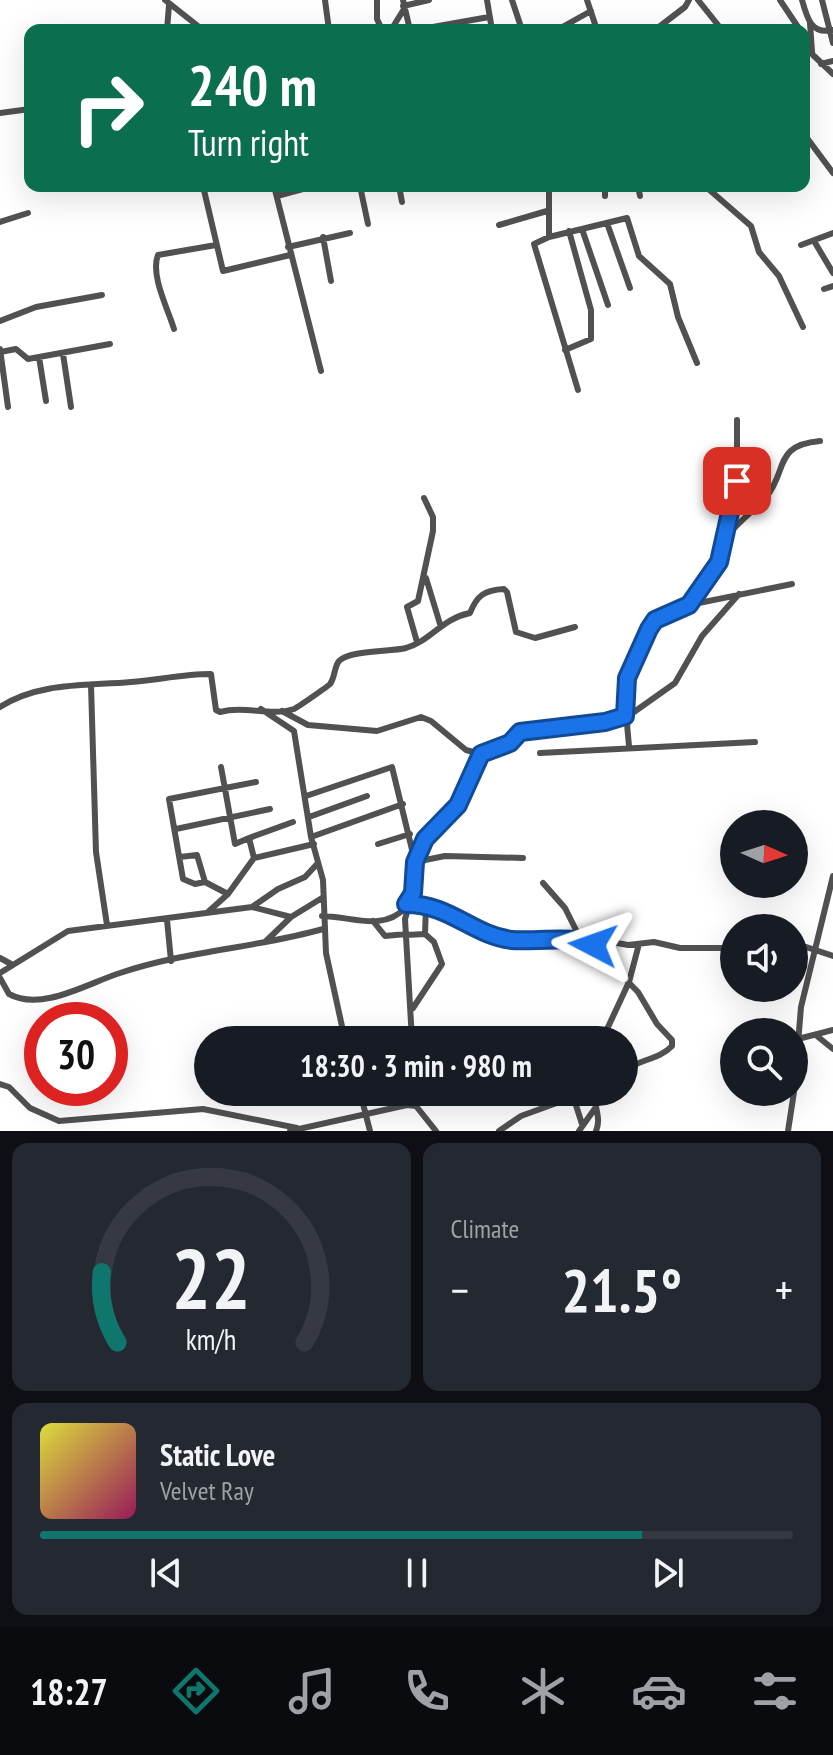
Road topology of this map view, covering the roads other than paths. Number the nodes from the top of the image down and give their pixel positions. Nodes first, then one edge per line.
1 (325, 0) edge
2 (377, 0) edge
3 (429, 0) edge
4 (487, 0) edge
5 (512, 0) edge
6 (587, 0) edge
7 (689, 0) edge
8 (701, 0) edge
9 (780, 0) edge
10 (802, 0) edge
11 (822, 0) edge
12 (167, 2) edge
13 (404, 5) edge
14 (591, 11) junction
15 (489, 17) junction
16 (810, 23) junction
17 (167, 24) edge
18 (195, 24) edge
19 (328, 24) edge
20 (380, 24) edge
21 (394, 24) edge
22 (450, 24) edge
23 (491, 24) edge
24 (520, 24) edge
25 (568, 24) edge
26 (595, 24) edge
27 (663, 24) edge
28 (718, 24) edge
29 (796, 24) edge
30 (832, 30) edge
31 (833, 43) edge
32 (810, 50) edge
33 (813, 55) junction
34 (833, 61) edge
35 (821, 64) junction
36 (833, 74) edge
37 (24, 110) edge
38 (0, 113) edge
39 (810, 142) edge
40 (822, 157) junction
41 (833, 157) edge
42 (833, 173) edge
43 (204, 192) edge
44 (276, 192) edge
45 (292, 192) edge
46 (361, 192) edge
47 (400, 192) edge
48 (549, 192) edge
49 (605, 192) edge
50 (639, 192) edge
51 (712, 192) edge
52 (277, 196) junction
53 (605, 196) dead end
54 (640, 196) dead end
55 (402, 202) dead end
56 (547, 211) junction
57 (28, 213) dead end
58 (0, 222) edge
59 (607, 223) junction
60 (368, 224) dead end
61 (499, 225) dead end
62 (582, 229) junction
63 (569, 231) junction
64 (350, 233) dead end
65 (833, 233) edge
66 (323, 237) junction
67 (549, 237) junction
68 (814, 241) junction
69 (216, 245) junction
70 (801, 245) dead end
71 (289, 251) junction
72 (830, 260) edge
73 (833, 273) edge
74 (331, 281) dead end
75 (833, 286) edge
76 (630, 288) dead end
77 (824, 289) dead end
78 (102, 295) dead end
79 (608, 305) dead end
80 (0, 321) edge
81 (803, 327) dead end
82 (174, 329) dead end
83 (110, 344) dead end
84 (0, 350) edge
85 (565, 350) junction
86 (63, 354) junction
87 (39, 357) junction
88 (697, 363) dead end
89 (321, 371) dead end
90 (578, 390) dead end
91 (46, 401) dead end
92 (8, 407) dead end
93 (71, 407) dead end
94 (737, 420) dead end
95 (820, 441) dead end
96 (424, 498) dead end
97 (726, 538) junction
98 (426, 576) junction
99 (792, 584) dead end
100 (739, 594) junction
101 (689, 605) junction
102 (440, 624) junction
103 (575, 627) dead end
104 (417, 642) junction
105 (91, 685) junction
106 (0, 707) edge
107 (261, 709) junction
108 (282, 711) junction
109 (625, 716) junction
110 (755, 742) dead end
111 (629, 746) junction
112 (540, 753) dead end
113 (481, 754) junction
114 (221, 767) dead end
115 (256, 782) dead end
116 (225, 790) junction
117 (306, 796) junction
118 (367, 796) dead end
119 (403, 804) junction
120 (270, 809) dead end
121 (229, 817) junction
122 (309, 817) junction
123 (293, 822) dead end
124 (176, 829) junction
125 (410, 834) junction
126 (249, 838) junction
127 (313, 841) junction
128 (378, 844) dead end
129 (180, 857) junction
130 (254, 858) junction
131 (523, 858) dead end
132 (415, 862) junction
133 (318, 863) junction
134 (833, 876) edge
135 (205, 882) junction
136 (543, 883) dead end
137 (228, 894) junction
138 (832, 896) edge
139 (322, 898) junction
140 (423, 905) junction
141 (252, 907) junction
142 (404, 911) junction
143 (208, 912) junction
144 (322, 916) junction
145 (291, 917) junction
146 (167, 920) junction
147 (107, 925) junction
148 (375, 925) junction
149 (323, 929) junction
150 (406, 934) junction
151 (425, 934) junction
152 (585, 940) junction
153 (265, 942) junction
154 (639, 944) junction
155 (720, 947) edge
156 (808, 947) edge
157 (816, 949) junction
158 (833, 956) edge
159 (0, 958) edge
160 (171, 961) junction
161 (11, 964) junction
162 (0, 975) edge
163 (629, 982) junction
164 (412, 1011) junction
165 (800, 1018) edge
166 (342, 1026) edge
167 (412, 1026) edge
168 (609, 1026) edge
169 (833, 1030) edge
170 (817, 1036) junction
171 (808, 1037) edge
172 (833, 1049) edge
173 (638, 1063) edge
174 (0, 1084) edge
175 (364, 1106) edge
176 (401, 1106) edge
177 (416, 1106) edge
178 (545, 1106) edge
179 (574, 1106) edge
180 (594, 1106) edge
181 (595, 1106) edge
182 (792, 1106) edge
183 (365, 1112) junction
184 (581, 1127) edge
185 (293, 1130) edge
186 (370, 1131) edge
187 (436, 1131) edge
188 (499, 1131) edge
189 (596, 1131) edge
190 (788, 1131) edge

1 - 19 street
2 - 20 street
3 - 13 street
4 - 15 street
5 - 24 street
6 - 14 street
7 - 27 street
8 - 28 street
9 - 29 street
10 - 16 street
11 - 30 street
12 - 17 street
12 - 18 street
13 - 21 street
14 - 25 street
14 - 26 street
15 - 22 street
15 - 23 street
16 - 30 street
16 - 33 street
30 - 31 street
32 - 33 street
33 - 35 street
34 - 35 street
35 - 36 street
37 - 38 street
39 - 40 street
40 - 41 street
40 - 42 street
43 - 69 street
44 - 52 street
45 - 52 street
46 - 60 street
47 - 55 street
48 - 56 street
49 - 53 street
50 - 54 street
51 - 81 street
52 - 71 street
56 - 61 street
56 - 67 street
57 - 58 street
59 - 62 street
59 - 76 street
59 - 88 street
62 - 63 street
62 - 79 street
63 - 67 street
63 - 85 street
64 - 66 street
65 - 68 street
66 - 71 street
66 - 74 street
67 - 85 street
68 - 70 street
68 - 72 street
69 - 71 street
69 - 82 street
71 - 89 street
72 - 73 street
75 - 77 street
78 - 80 street
83 - 86 street
84 - 87 street
84 - 92 street
85 - 90 street
86 - 87 street
86 - 93 street
87 - 91 street
94 - 97 street
95 - 97 street
96 - 98 street
97 - 101 street
98 - 102 street
98 - 104 street
99 - 100 street
100 - 101 street
100 - 109 street
101 - 109 street
102 - 103 street
102 - 104 street
104 - 108 street
105 - 106 street
105 - 107 street
105 - 147 street
107 - 108 street
107 - 117 street
108 - 113 street
109 - 111 street
109 - 113 street
110 - 111 street
111 - 112 street
113 - 132 street
114 - 116 street
115 - 116 street
116 - 121 street
116 - 124 street
117 - 119 street
117 - 122 street
118 - 122 street
119 - 125 street
119 - 127 street
120 - 121 street
121 - 124 street
121 - 126 street
122 - 127 street
123 - 126 street
124 - 129 street
125 - 128 street
125 - 132 street
126 - 130 street
127 - 130 street
127 - 133 street
129 - 135 street
129 - 135 street
130 - 137 street
131 - 132 street
132 - 142 street
133 - 139 street
133 - 141 street
134 - 138 street
135 - 137 street
136 - 152 street
137 - 143 street
138 - 157 street
139 - 144 street
139 - 145 street
140 - 142 street
140 - 151 street
140 - 152 street
141 - 143 street
141 - 145 street
142 - 148 street
142 - 150 street
143 - 146 street
144 - 148 street
144 - 149 street
145 - 153 street
146 - 147 street
146 - 160 street
147 - 161 street
148 - 150 street
149 - 153 street
149 - 166 street
150 - 151 street
150 - 164 street
151 - 164 street
152 - 154 street
152 - 163 street
153 - 160 street
154 - 155 street
154 - 163 street
156 - 157 street
157 - 158 street
157 - 165 street
159 - 161 street
160 - 162 street
161 - 162 street
163 - 168 street
163 - 173 street
164 - 167 street
169 - 170 street
170 - 171 street
170 - 172 street
174 - 185 street
175 - 183 street
176 - 183 street
177 - 187 street
178 - 188 street
179 - 184 street
180 - 184 street
181 - 189 street
182 - 190 street
183 - 185 street
183 - 186 street

